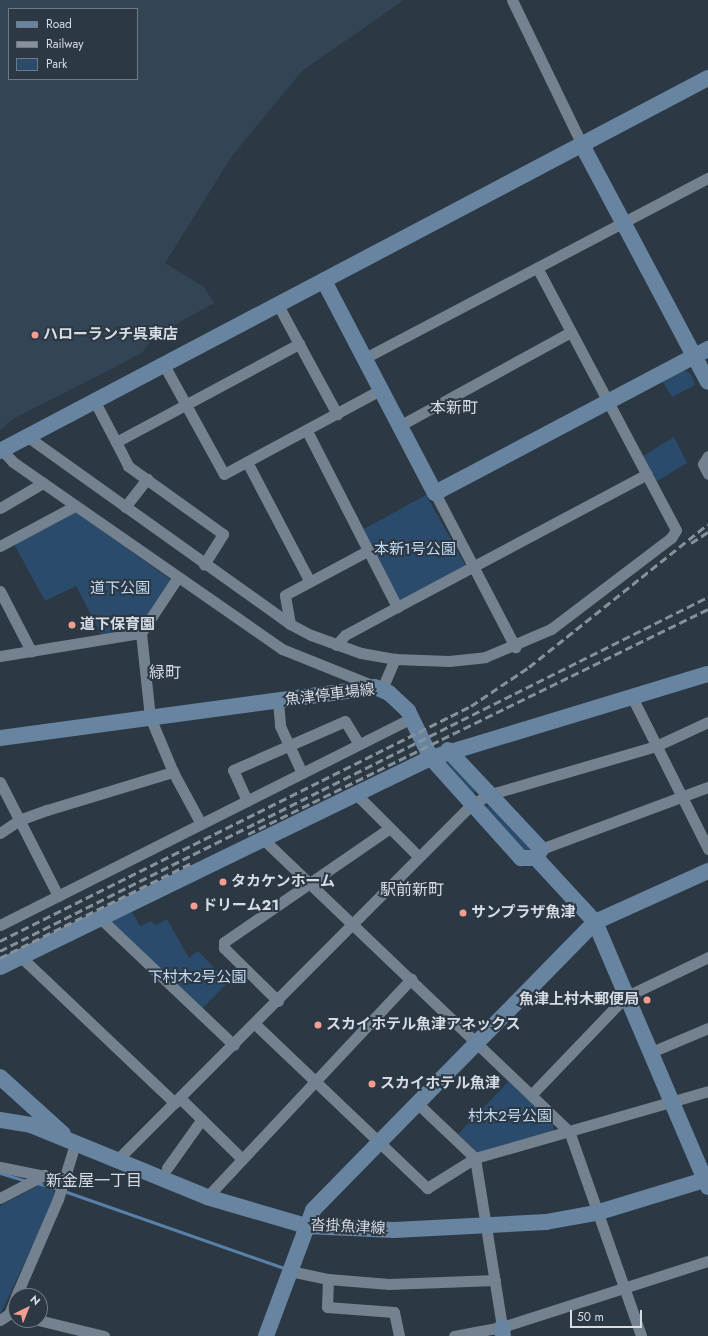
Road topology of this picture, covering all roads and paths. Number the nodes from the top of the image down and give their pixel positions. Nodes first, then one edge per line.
1 (512, 0) edge
2 (708, 78) edge
3 (582, 145) junction
4 (708, 178) edge
5 (623, 222) junction
6 (537, 268) junction
7 (324, 281) junction
8 (278, 305) junction
9 (569, 333) junction
10 (299, 344) junction
11 (701, 352) edge
12 (363, 360) junction
13 (164, 365) junction
14 (708, 382) edge
15 (380, 390) junction
16 (95, 402) junction
17 (606, 402) junction
18 (186, 405) junction
19 (337, 414) junction
20 (399, 426) junction
21 (306, 431) junction
22 (28, 437) junction
23 (116, 442) junction
24 (1, 451) edge
25 (708, 456) edge
26 (247, 462) junction
27 (647, 474) junction
28 (708, 474) edge
29 (147, 479) junction
30 (43, 483) junction
31 (435, 493) junction
32 (75, 506) junction
33 (0, 508) edge
34 (126, 508) junction
35 (0, 546) edge
36 (366, 550) junction
37 (204, 564) junction
38 (472, 566) junction
39 (178, 577) junction
40 (309, 580) junction
41 (0, 591) edge
42 (397, 607) junction
43 (290, 624) junction
44 (141, 633) junction
45 (336, 645) junction
46 (515, 646) junction
47 (31, 650) junction
48 (0, 656) edge
49 (395, 659) junction
50 (708, 674) edge
51 (378, 688) junction
52 (632, 696) junction
53 (278, 700) junction
54 (150, 716) junction
55 (412, 718) junction
56 (708, 722) edge
57 (0, 738) edge
58 (359, 744) junction
59 (656, 746) junction
60 (287, 747) junction
61 (448, 750) junction
62 (430, 758) junction
63 (173, 772) junction
64 (302, 773) junction
65 (0, 782) edge
66 (708, 787) edge
67 (355, 793) junction
68 (491, 794) junction
69 (682, 797) junction
70 (247, 801) junction
71 (472, 804) junction
72 (19, 820) junction
73 (202, 824) junction
74 (390, 828) junction
75 (0, 833) edge
76 (263, 839) junction
77 (708, 849) edge
78 (539, 854) junction
79 (418, 856) junction
80 (708, 871) edge
81 (309, 883) junction
82 (58, 896) junction
83 (101, 919) junction
84 (595, 922) junction
85 (354, 924) junction
86 (0, 925) edge
87 (21, 957) junction
88 (708, 957) edge
89 (0, 967) edge
90 (411, 979) junction
91 (625, 997) junction
92 (278, 1001) junction
93 (255, 1024) junction
94 (708, 1028) edge
95 (477, 1042) junction
96 (234, 1045) junction
97 (649, 1053) junction
98 (0, 1077) edge
99 (314, 1079) junction
100 (708, 1091) edge
101 (532, 1093) junction
102 (178, 1100) junction
103 (669, 1100) junction
104 (417, 1103) junction
105 (202, 1119) junction
106 (0, 1120) edge
107 (569, 1131) junction
108 (380, 1142) junction
109 (75, 1144) junction
110 (475, 1158) junction
111 (242, 1159) junction
112 (116, 1161) junction
113 (0, 1167) edge
114 (167, 1168) dead end
115 (44, 1176) junction
116 (64, 1180) junction
117 (707, 1182) edge
118 (207, 1197) junction
119 (0, 1198) edge
120 (596, 1213) junction
121 (306, 1226) junction
122 (486, 1226) junction
123 (708, 1261) edge
124 (290, 1271) junction
125 (328, 1279) junction
126 (495, 1280) junction
127 (624, 1287) junction
128 (19, 1288) edge
129 (48, 1322) edge
130 (67, 1327) junction
131 (502, 1332) edge
132 (60, 1336) edge
133 (104, 1336) edge
134 (266, 1336) edge
135 (399, 1336) edge
136 (454, 1336) edge
137 (641, 1336) edge

1 - 3 street
2 - 3 street
3 - 5 street
3 - 7 street
4 - 5 street
5 - 6 street
5 - 11 street
6 - 9 street
6 - 12 street
7 - 8 street
7 - 12 street
8 - 10 street
8 - 13 street
9 - 17 street
9 - 20 street
10 - 18 street
10 - 19 street
11 - 14 street
11 - 17 street
12 - 15 street
13 - 16 street
13 - 18 street
15 - 19 street
15 - 20 street
16 - 22 street
16 - 23 street
17 - 27 street
17 - 31 street
18 - 23 street
18 - 26 street
19 - 21 street
20 - 31 street
21 - 26 street
21 - 36 street
22 - 24 street
22 - 34 street
23 - 29 street
24 - 30 street
25 - 28 street
26 - 40 street
27 - 38 street
27 - 46 street
29 - 34 street
29 - 37 street
30 - 32 street
30 - 33 street
31 - 38 street
32 - 35 street
32 - 39 street
34 - 37 street
36 - 40 street
36 - 42 street
37 - 43 street
38 - 42 street
38 - 46 street
39 - 44 street
39 - 51 street
40 - 43 street
41 - 47 street
42 - 45 street
43 - 45 street
44 - 47 street
44 - 54 street
45 - 49 street
46 - 49 street
47 - 48 street
49 - 51 street
50 - 52 street
51 - 53 street, 魚津停車場線
51 - 55 street, 魚津停車場線
52 - 59 street
52 - 61 street
53 - 54 street, 魚津停車場線
53 - 60 street
54 - 57 street, 魚津停車場線
54 - 63 street
55 - 58 street
55 - 62 street, 魚津停車場線
56 - 59 street
58 - 60 street
58 - 64 street
59 - 68 street
59 - 69 street
60 - 64 street
60 - 70 street
61 - 62 street
61 - 68 street
62 - 67 street
62 - 71 street, 魚津停車場線
63 - 72 street
63 - 73 street
64 - 70 street
65 - 72 street
66 - 69 street
67 - 74 street
67 - 76 street
68 - 71 street
68 - 78 street
69 - 77 street
69 - 78 street
70 - 73 street
71 - 78 street, 魚津停車場線
71 - 79 street
72 - 75 street
72 - 82 street
73 - 82 street
74 - 79 street
74 - 81 street
76 - 81 street
76 - 83 street
78 - 84 street
79 - 85 street
80 - 84 street
81 - 85 street
81 - 92 street
82 - 86 street
83 - 87 street
83 - 96 street
84 - 91 street
84 - 95 street
85 - 90 street
85 - 92 street
87 - 89 street
87 - 102 street
88 - 91 street
90 - 95 street
90 - 99 street
91 - 97 street
91 - 101 street
92 - 93 street
93 - 96 street
93 - 99 street
94 - 97 street
95 - 101 street
95 - 104 street
96 - 102 street
97 - 103 street
98 - 109 street
99 - 108 street
99 - 111 street
100 - 103 street
101 - 107 street
102 - 105 street
102 - 112 street
103 - 107 street
103 - 117 street
104 - 108 street
104 - 110 street
105 - 111 street
105 - 114 street
106 - 109 street, 沓掛魚津線
107 - 110 street
107 - 120 street
108 - 110 street
108 - 121 street
109 - 112 street, 沓掛魚津線
109 - 116 street
110 - 122 street
111 - 118 street
112 - 118 street, 沓掛魚津線
113 - 115 street
115 - 116 street
115 - 119 street
116 - 128 street
117 - 120 street, 沓掛魚津線
118 - 121 street, 沓掛魚津線
120 - 122 street, 沓掛魚津線
120 - 127 street
121 - 122 street, 沓掛魚津線
121 - 124 street
122 - 126 street
123 - 127 street
124 - 125 street
124 - 134 street
125 - 126 street
125 - 135 street
126 - 131 street
127 - 131 street
127 - 137 street
129 - 130 street
130 - 132 street
130 - 133 street
131 - 136 street

